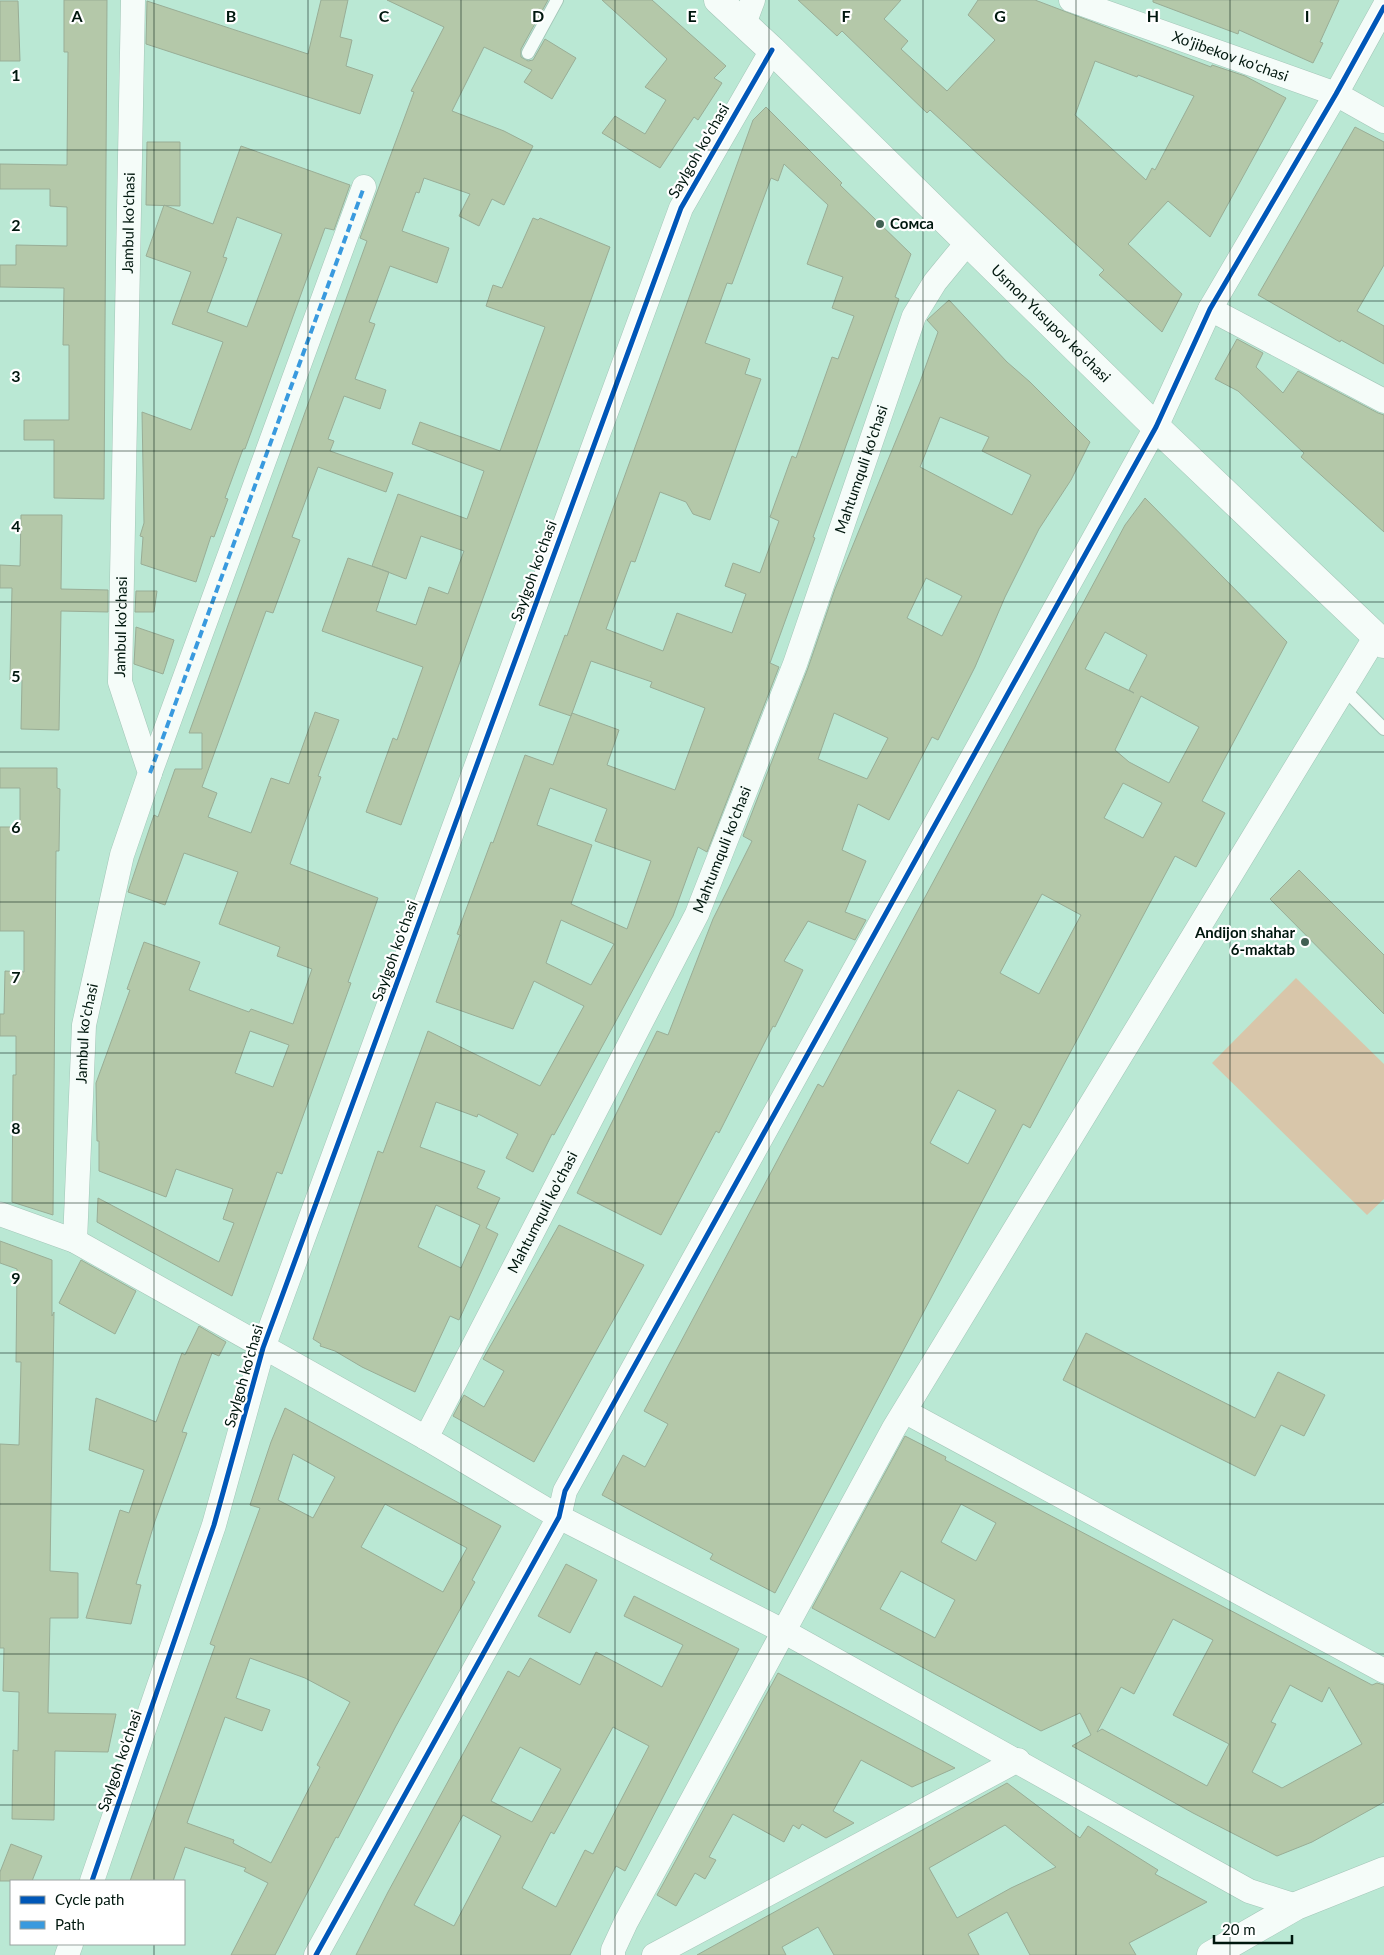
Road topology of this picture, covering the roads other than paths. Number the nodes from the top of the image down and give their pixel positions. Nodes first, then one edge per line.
1 (133, 0) edge
2 (557, 0) edge
3 (718, 0) edge
4 (1071, 0) edge
5 (1384, 7) edge
6 (748, 12) edge
7 (772, 50) junction
8 (528, 53) dead end
9 (1336, 94) junction
10 (1384, 121) edge
11 (364, 187) dead end
12 (967, 243) junction
13 (1210, 309) junction
14 (1384, 402) edge
15 (1156, 427) junction
16 (1380, 640) edge
17 (1344, 689) junction
18 (1384, 729) edge
19 (150, 773) junction
20 (0, 1214) edge
21 (75, 1240) junction
22 (263, 1348) junction
23 (906, 1412) junction
24 (426, 1438) junction
25 (559, 1517) junction
26 (785, 1632) junction
27 (1384, 1671) edge
28 (1018, 1760) junction
29 (1384, 1871) edge
30 (92, 1880) edge
31 (1296, 1906) junction
32 (1219, 1953) edge
33 (316, 1955) edge
34 (613, 1955) edge
35 (654, 1955) edge

1 - 19 street, Jambul ko'chasi
2 - 8 lane
3 - 6 main road, Usmon Yusupov ko'chasi
4 - 9 street, Xo'jibekov ko'chasi
5 - 9 street
6 - 7 main road, Usmon Yusupov ko'chasi
7 - 12 main road, Usmon Yusupov ko'chasi
7 - 22 street, Saylgoh ko'chasi
9 - 10 street, Xo'jibekov ko'chasi
9 - 13 street
11 - 19 street
12 - 15 main road, Usmon Yusupov ko'chasi
12 - 24 street, Mahtumquli ko'chasi
13 - 14 street
13 - 15 street
15 - 16 main road, Usmon Yusupov ko'chasi
15 - 25 street
16 - 17 street
17 - 18 lane
17 - 23 street
19 - 21 street, Jambul ko'chasi
20 - 21 street
21 - 22 street
22 - 24 street
22 - 30 street, Saylgoh ko'chasi
23 - 26 street
23 - 27 street
24 - 25 street
25 - 26 street
25 - 33 street
26 - 28 street
26 - 34 street
28 - 31 street
28 - 35 street
29 - 31 main road
31 - 32 main road

